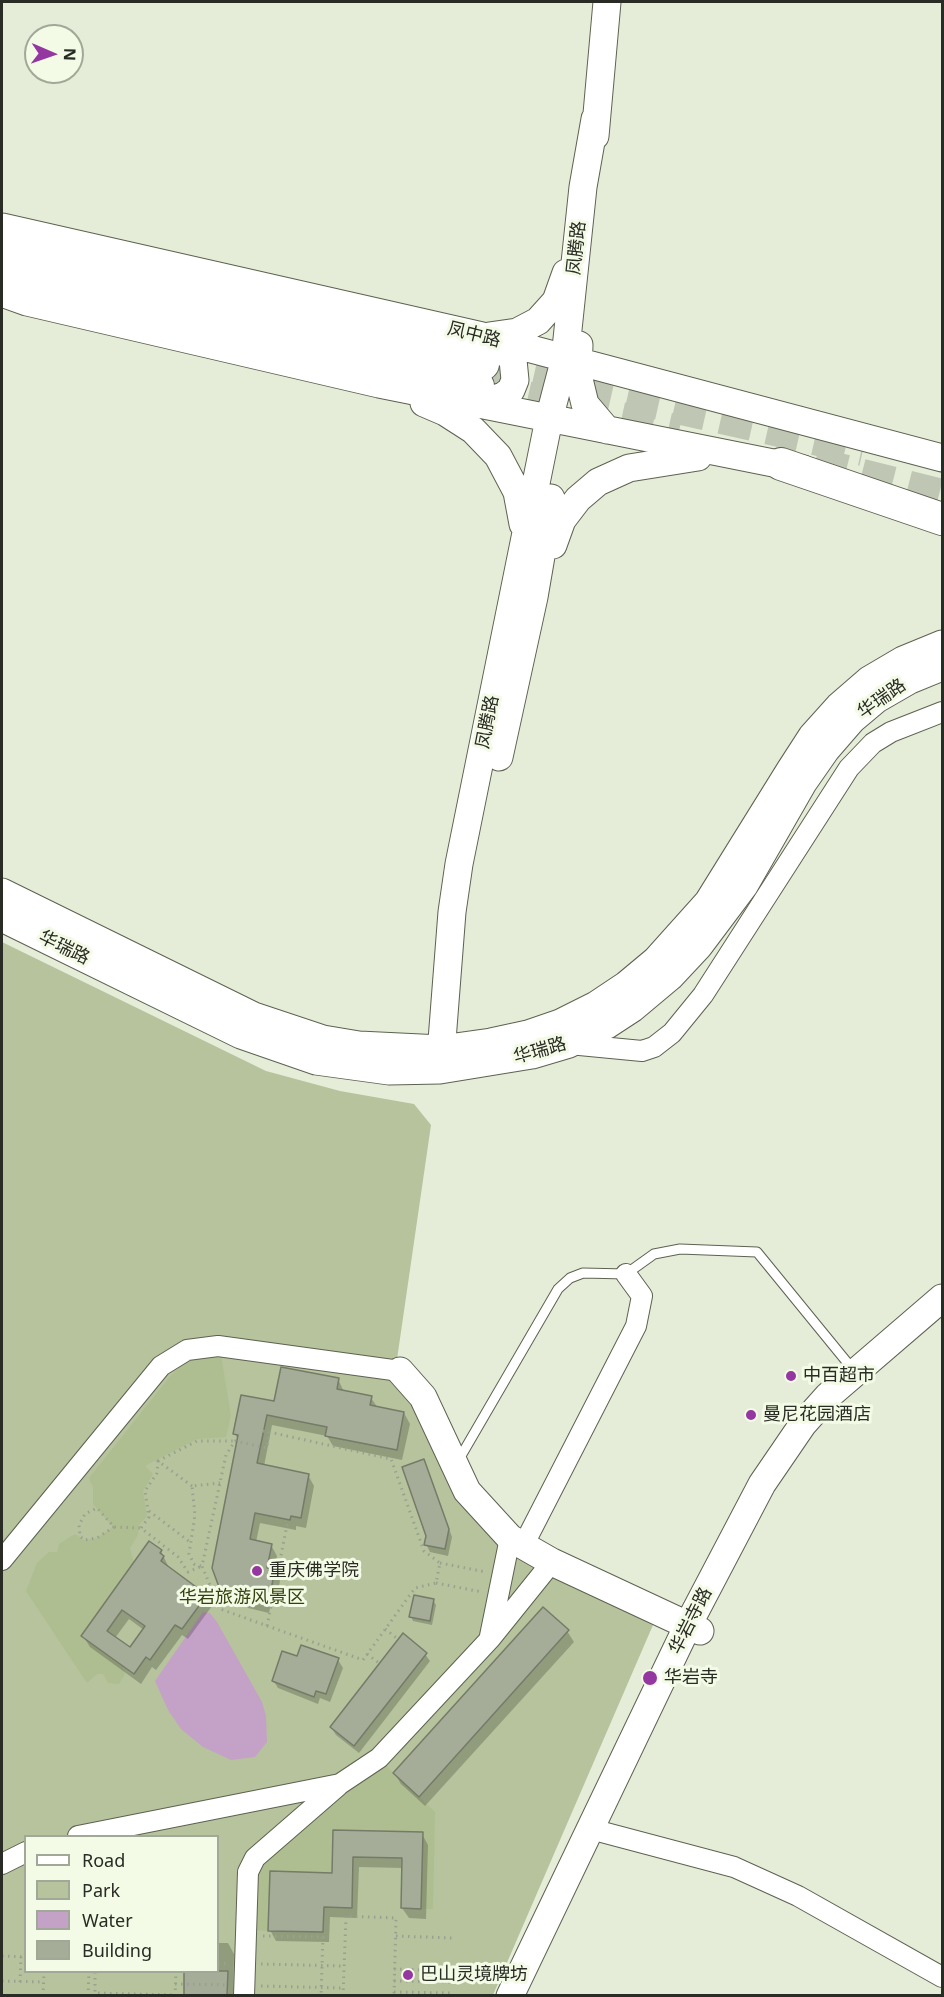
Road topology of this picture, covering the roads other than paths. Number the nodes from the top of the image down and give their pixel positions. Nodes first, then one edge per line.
1 (607, 2) edge
2 (595, 118) junction
3 (583, 187) junction
4 (2, 227) edge
5 (2, 243) edge
6 (2, 273) edge
7 (2, 293) edge
8 (481, 362) junction
9 (567, 365) junction
10 (379, 384) junction
11 (415, 391) junction
12 (557, 420) junction
13 (607, 430) junction
14 (728, 454) junction
15 (942, 458) edge
16 (781, 464) junction
17 (942, 504) edge
18 (942, 519) edge
19 (525, 537) junction
20 (534, 597) junction
21 (942, 644) edge
22 (942, 667) edge
23 (942, 712) edge
24 (2, 892) edge
25 (2, 918) edge
26 (569, 1044) junction
27 (450, 1059) junction
28 (626, 1274) junction
29 (942, 1298) edge
30 (942, 1315) edge
31 (400, 1371) joint
32 (858, 1376) junction
33 (455, 1466) junction
34 (517, 1542) junction
35 (2, 1560) edge
36 (552, 1563) junction
37 (694, 1628) junction
38 (489, 1639) junction
39 (340, 1784) junction
40 (602, 1832) junction
41 (83, 1835) edge
42 (24, 1853) edge
43 (2, 1864) edge
44 (942, 1977) edge
45 (238, 1989) edge
46 (510, 1995) edge
47 (525, 1995) edge

1 - 2 street
2 - 3 street, 凤腾路
2 - 9 street
3 - 8 street
3 - 9 street, 凤腾路
4 - 8 street, 凤中路
5 - 8 main road
6 - 8 main road
7 - 10 street
8 - 9 street, 凤中路
8 - 11 street
9 - 12 street, 凤腾路
9 - 13 street
9 - 15 street, 凤中路
10 - 11 street
10 - 19 street
11 - 12 street
12 - 13 street
12 - 19 street, 凤腾路
12 - 20 street, 凤腾路
13 - 14 street
14 - 16 street
14 - 20 street
16 - 17 street
16 - 18 main road
19 - 27 street, 凤腾路
20 - 27 street, 凤腾路
21 - 27 street, 华瑞路
22 - 26 street, 华瑞路
23 - 26 street
24 - 27 street, 华瑞路
25 - 27 street, 华瑞路
26 - 27 street, 华瑞路
28 - 32 lane
28 - 33 lane
28 - 34 street
29 - 32 street, 华岩寺路
30 - 32 street, 华岩寺路
31 - 33 street
31 - 35 street
32 - 37 street, 华岩寺路
33 - 34 street
34 - 36 street
34 - 38 street
36 - 37 street
36 - 38 street
37 - 40 street, 华岩寺路
37 - 46 street, 华岩寺路
38 - 39 street
39 - 41 street
39 - 45 street
40 - 44 street
40 - 47 street, 华岩寺路
42 - 43 street

